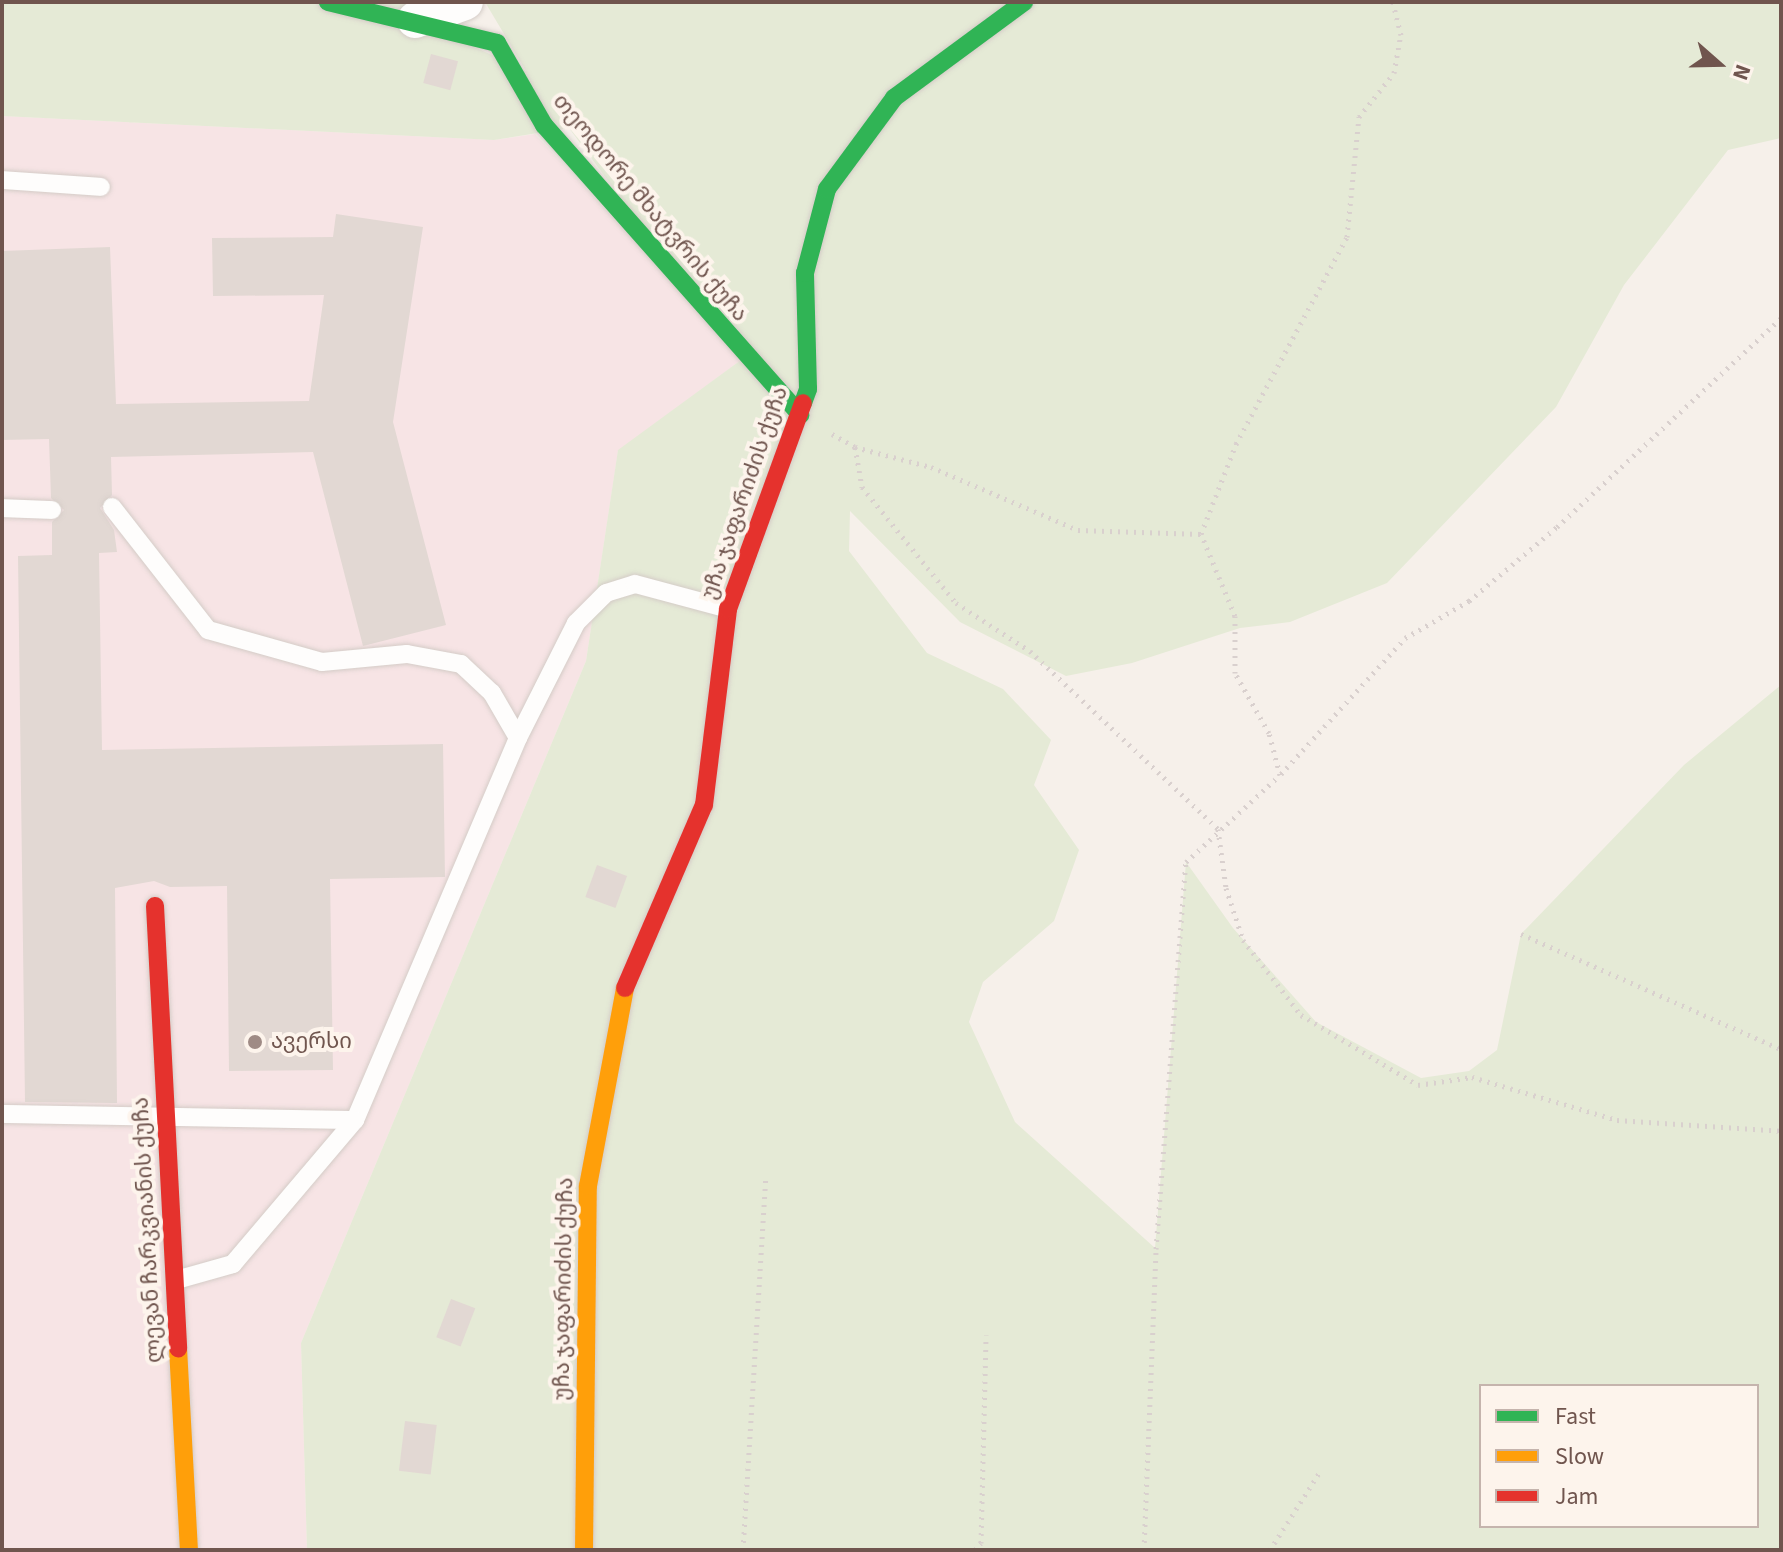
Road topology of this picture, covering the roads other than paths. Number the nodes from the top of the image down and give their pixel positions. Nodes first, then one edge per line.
1 (465, 2) edge
2 (1024, 2) edge
3 (348, 4) edge
4 (415, 20) junction
5 (2, 180) edge
6 (101, 187) dead end
7 (801, 415) junction
8 (112, 507) dead end
9 (2, 508) edge
10 (52, 510) dead end
11 (728, 609) junction
12 (518, 738) junction
13 (155, 906) dead end
14 (2, 1114) edge
15 (165, 1115) junction
16 (355, 1120) junction
17 (176, 1280) junction
18 (189, 1550) edge
19 (584, 1550) edge

1 - 4 street
2 - 7 street, უჩა ჯაფარიძის ქუჩა
3 - 4 street, თეოდორე მხატვრის ქუჩა
4 - 7 street, თეოდორე მხატვრის ქუჩა
5 - 6 lane
7 - 11 street, უჩა ჯაფარიძის ქუჩა
8 - 12 lane
9 - 10 lane
11 - 12 lane
11 - 19 street, უჩა ჯაფარიძის ქუჩა
12 - 16 lane
13 - 15 street, ლევან ჩარკვიანის ქუჩა
14 - 15 lane
15 - 16 lane
15 - 17 street, ლევან ჩარკვიანის ქუჩა
16 - 17 lane
17 - 18 street, ლევან ჩარკვიანის ქუჩა

